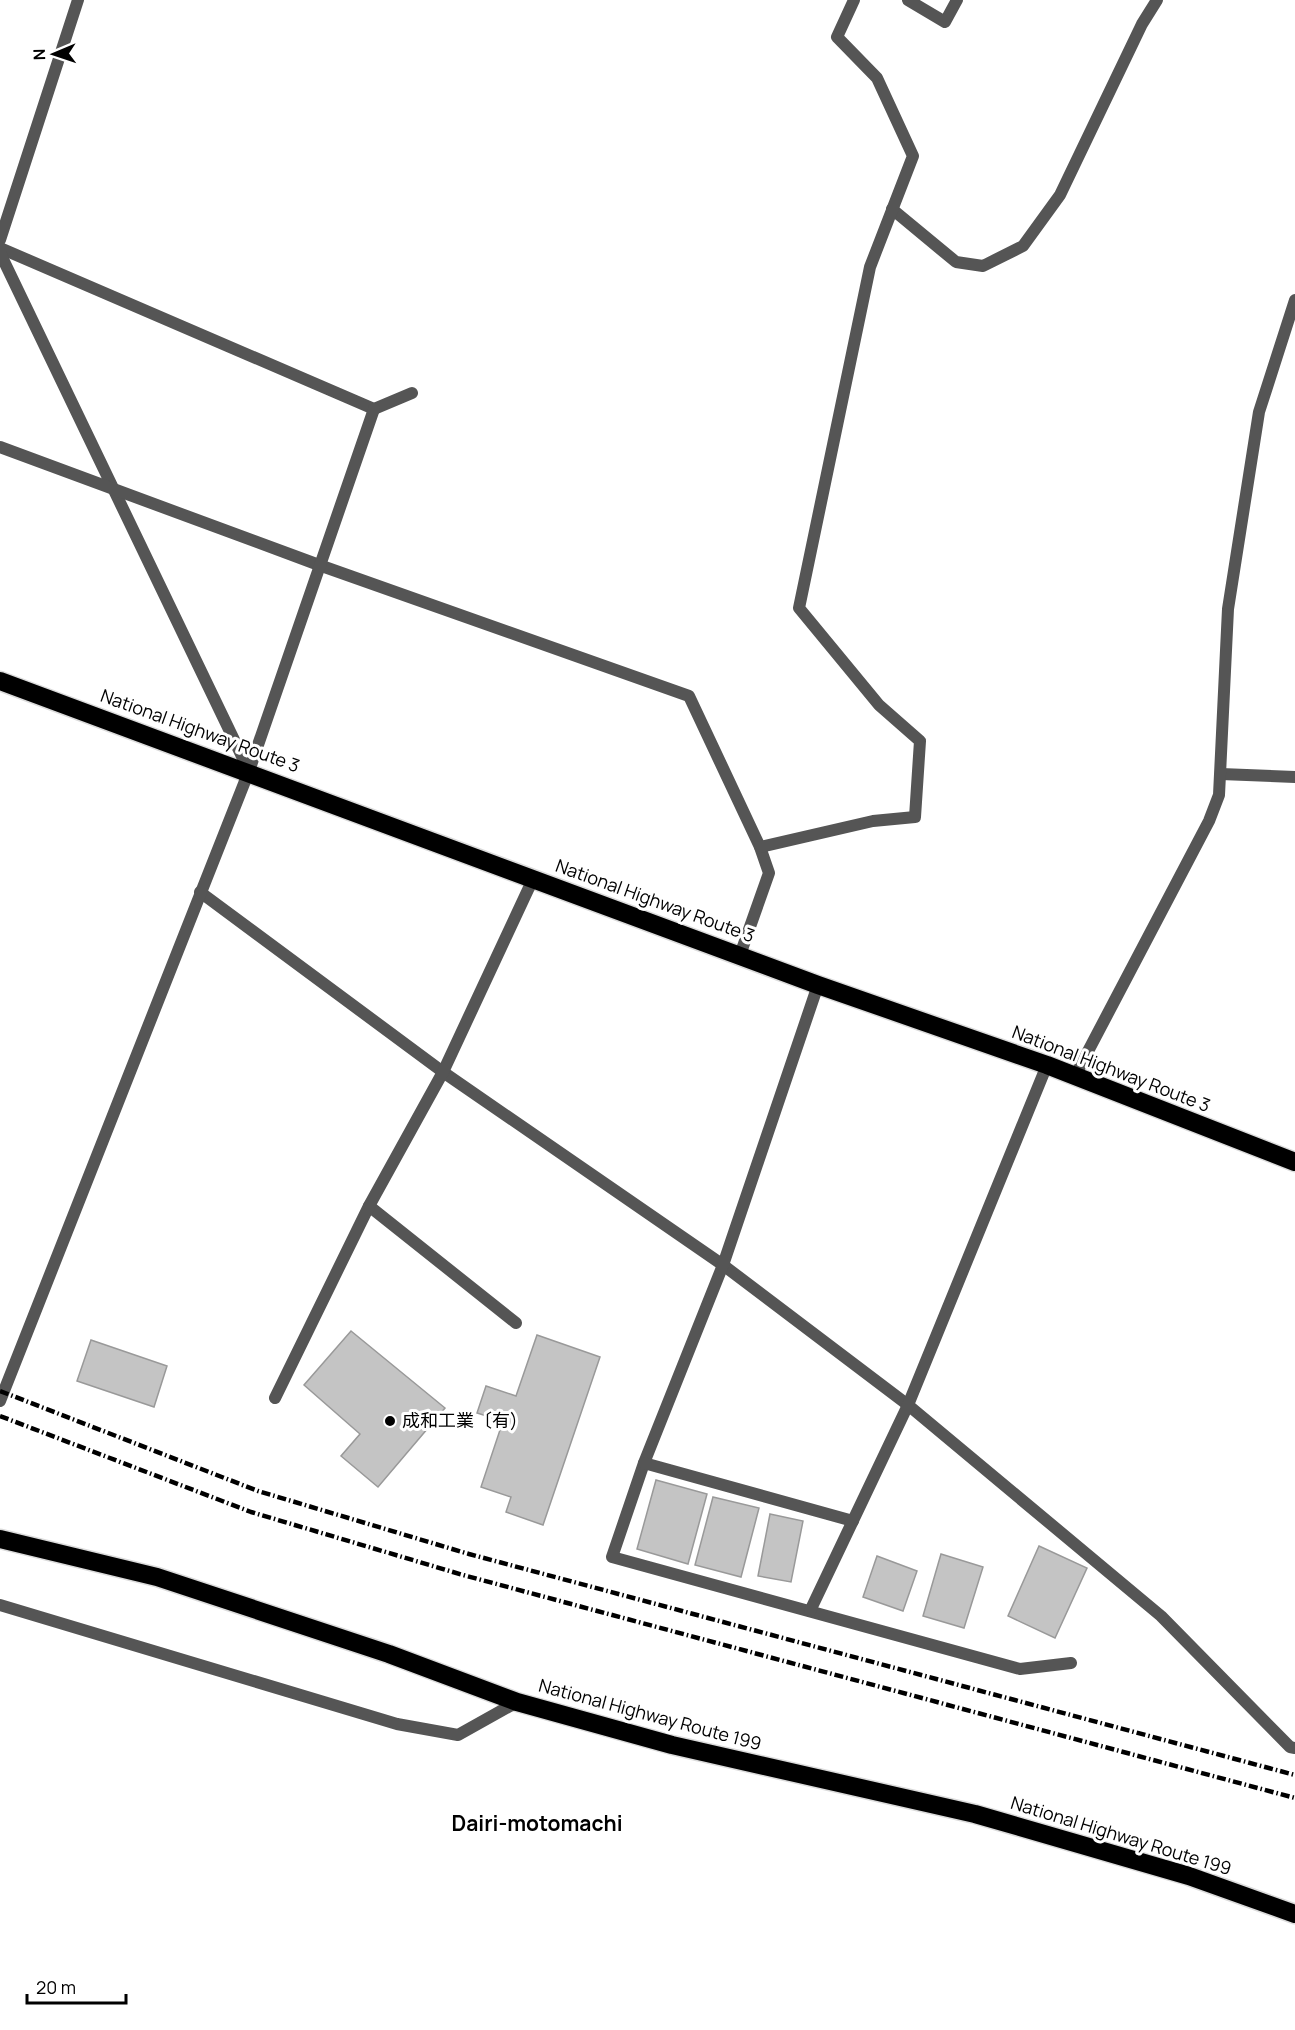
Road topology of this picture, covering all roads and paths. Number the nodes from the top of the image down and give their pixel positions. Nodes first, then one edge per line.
1 (78, 0) edge
2 (854, 0) edge
3 (908, 0) edge
4 (957, 0) edge
5 (1157, 0) edge
6 (892, 209) junction
7 (0, 240) edge
8 (0, 250) edge
9 (1295, 300) edge
10 (412, 393) dead end
11 (374, 409) junction
12 (0, 447) edge
13 (111, 488) junction
14 (319, 565) junction
15 (0, 681) edge
16 (249, 771) junction
17 (1221, 774) junction
18 (1295, 777) edge
19 (760, 847) junction
20 (533, 879) junction
21 (200, 892) junction
22 (740, 955) junction
23 (818, 985) junction
24 (1047, 1065) junction
25 (443, 1072) junction
26 (1075, 1076) junction
27 (1295, 1162) edge
28 (369, 1206) junction
29 (723, 1265) junction
30 (516, 1323) dead end
31 (275, 1398) dead end
32 (0, 1401) edge
33 (908, 1405) junction
34 (644, 1463) junction
35 (853, 1521) junction
36 (0, 1539) edge
37 (0, 1605) edge
38 (810, 1611) junction
39 (1071, 1663) dead end
40 (517, 1702) junction
41 (1295, 1748) edge
42 (1295, 1914) edge

1 - 7 street
2 - 6 street
3 - 4 street
5 - 6 street
6 - 19 street
8 - 11 street
8 - 13 street
9 - 17 street
10 - 11 street
11 - 14 street
12 - 13 street
13 - 14 street
13 - 16 street
14 - 16 street
14 - 19 street
15 - 16 highway, National Highway Route 3
16 - 20 highway, National Highway Route 3
16 - 21 street
17 - 18 street
17 - 26 street
19 - 22 street
20 - 22 highway, National Highway Route 3
20 - 25 street
21 - 25 street
21 - 32 street
22 - 23 highway, National Highway Route 3
23 - 24 highway, National Highway Route 3
23 - 29 street
24 - 26 highway, National Highway Route 3
24 - 33 street
25 - 28 street
25 - 29 street
26 - 27 highway, National Highway Route 3
28 - 30 street
28 - 31 street
29 - 33 street
29 - 34 street
33 - 35 street
33 - 41 street
34 - 35 street
34 - 38 street
35 - 38 street
36 - 40 highway, National Highway Route 199
37 - 40 street
38 - 39 street
40 - 42 highway, National Highway Route 199

